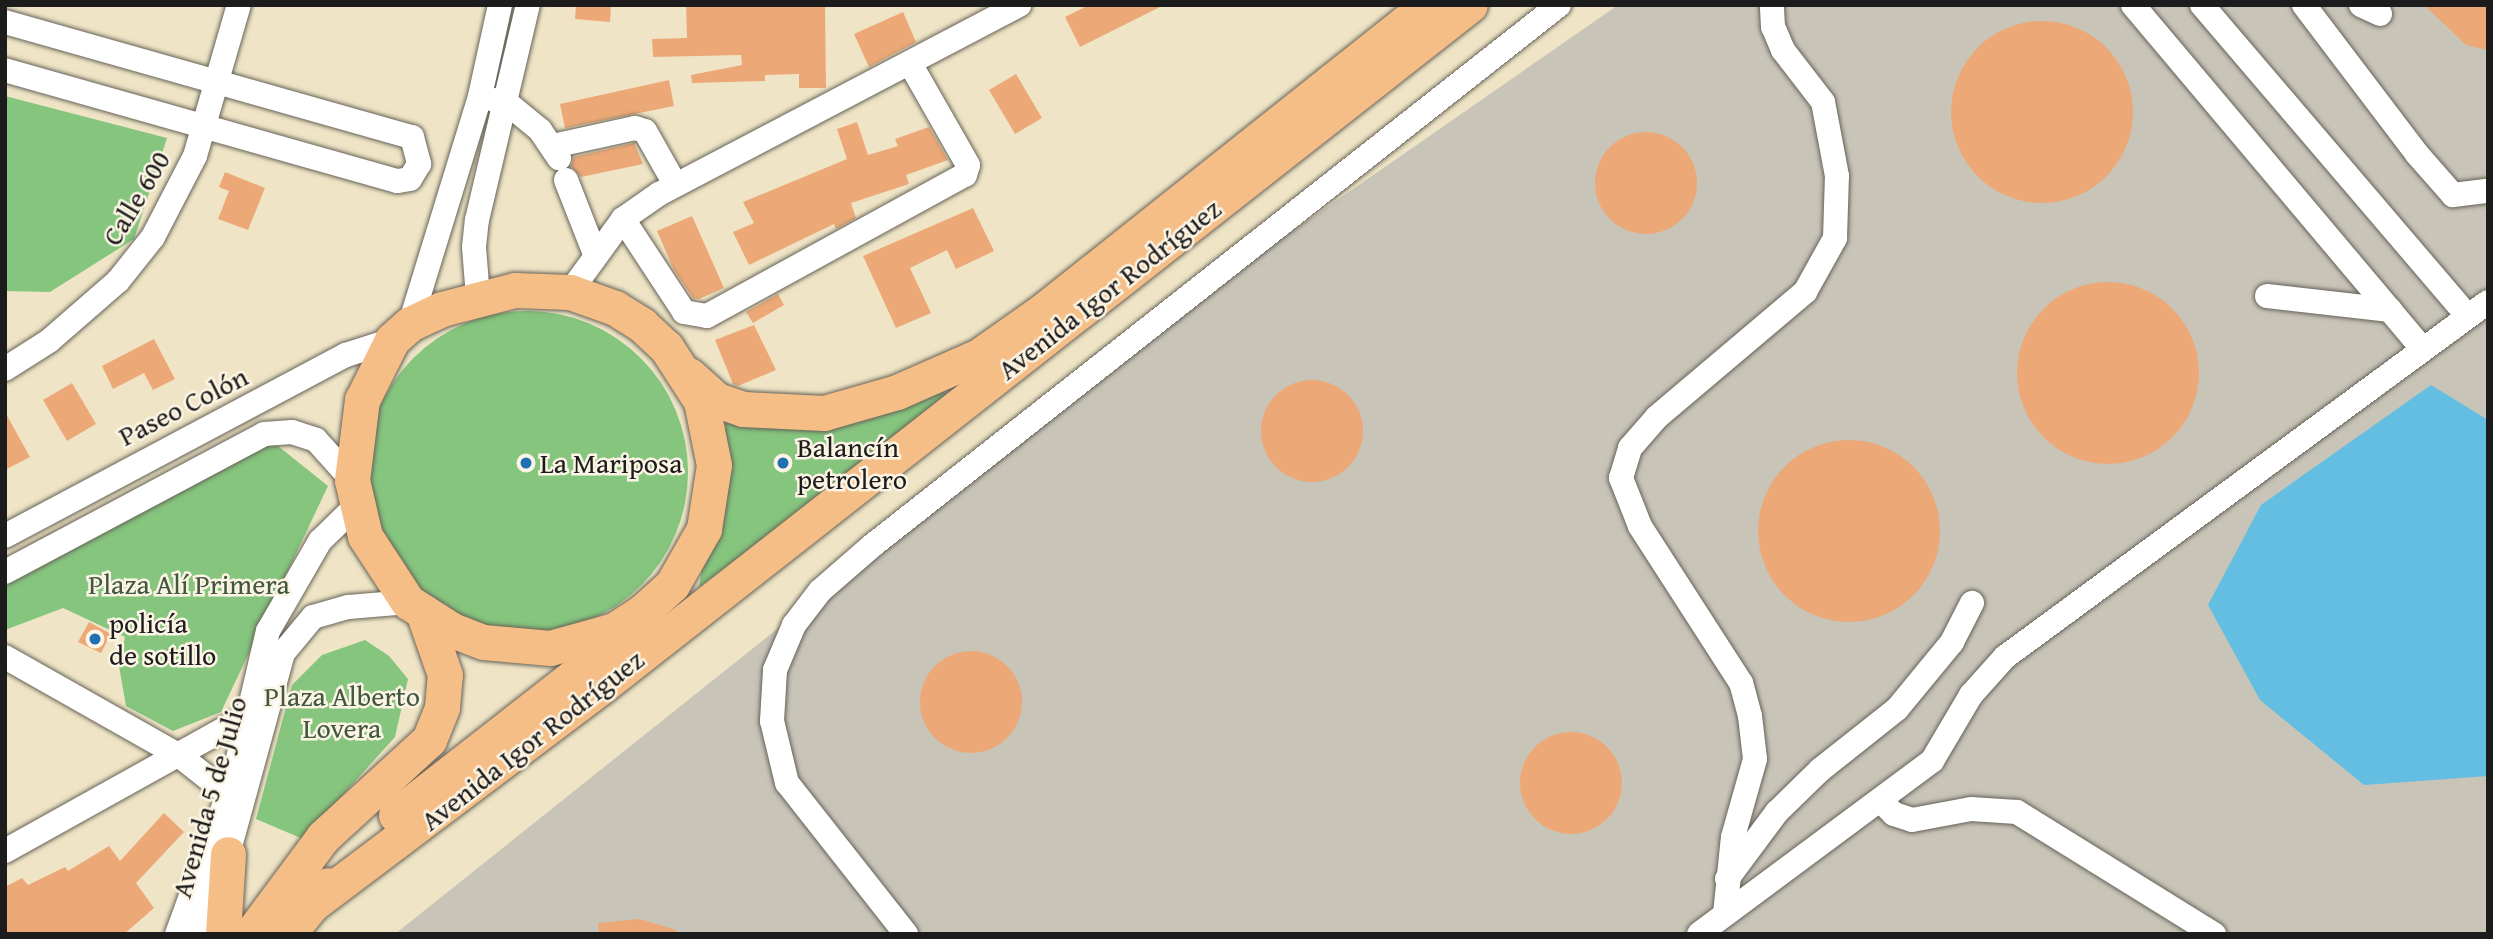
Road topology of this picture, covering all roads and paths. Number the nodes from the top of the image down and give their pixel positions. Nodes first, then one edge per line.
1 (239, 5) edge
2 (500, 5) edge
3 (528, 5) edge
4 (1019, 5) edge
5 (1428, 5) edge
6 (1470, 5) edge
7 (1559, 5) edge
8 (1772, 5) edge
9 (2133, 5) edge
10 (2202, 5) edge
11 (2304, 5) edge
12 (5, 22) edge
13 (911, 65) junction
14 (5, 70) edge
15 (218, 82) junction
16 (480, 96) junction
17 (507, 103) junction
18 (205, 127) junction
19 (559, 161) junction
20 (675, 184) junction
21 (2488, 191) edge
22 (623, 219) junction
23 (595, 254) junction
24 (570, 292) junction
25 (2267, 296) dead end
26 (478, 297) junction
27 (2478, 309) edge
28 (2390, 310) junction
29 (401, 332) junction
30 (2423, 349) junction
31 (5, 369) edge
32 (686, 373) junction
33 (354, 493) junction
34 (5, 536) edge
35 (5, 572) edge
36 (748, 572) junction
37 (1972, 603) dead end
38 (416, 607) junction
39 (645, 610) junction
40 (5, 657) edge
41 (16, 674) edge
42 (254, 719) junction
43 (180, 755) junction
44 (229, 794) junction
45 (1881, 801) junction
46 (5, 851) edge
47 (229, 854) junction
48 (1726, 880) junction
49 (314, 903) junction
50 (1725, 914) junction
51 (272, 927) edge
52 (177, 934) edge
53 (197, 934) edge
54 (223, 934) edge
55 (906, 934) edge
56 (1699, 934) edge
57 (2214, 934) edge

1 - 15 street, Calle 600
2 - 16 street
3 - 17 street
4 - 13 street
5 - 32 highway, Avenida Igor Rodríguez
6 - 36 highway, Avenida Igor Rodríguez
7 - 55 street
8 - 48 street
9 - 28 street
10 - 27 street
11 - 21 street
12 - 15 street
13 - 20 street
13 - 22 street
14 - 18 street
15 - 18 street, Calle 600
15 - 18 street
16 - 17 street
16 - 29 street
17 - 19 street
17 - 26 street
18 - 31 street, Calle 600
19 - 20 street
19 - 23 street
20 - 22 street
22 - 23 street
23 - 24 street
24 - 26 highway
24 - 32 highway
25 - 28 street
26 - 29 highway
27 - 30 street
28 - 30 street
29 - 33 highway
29 - 34 street, Paseo Colón
30 - 45 street
32 - 39 highway
33 - 35 street
33 - 38 highway
33 - 42 street, Avenida 5 de Julio
36 - 39 highway, Avenida Igor Rodríguez
36 - 49 highway, Avenida Igor Rodríguez
37 - 48 street
38 - 39 highway
38 - 42 street, Avenida 5 de Julio
38 - 51 highway
39 - 49 highway
40 - 41 street
41 - 43 street
42 - 43 street
42 - 44 street, Avenida 5 de Julio
42 - 47 street, Avenida 5 de Julio
43 - 44 street
43 - 46 street
44 - 52 street, Avenida 5 de Julio
45 - 50 street
45 - 57 street
47 - 53 street, Avenida 5 de Julio
47 - 54 highway
48 - 50 street
49 - 51 highway
50 - 56 street

